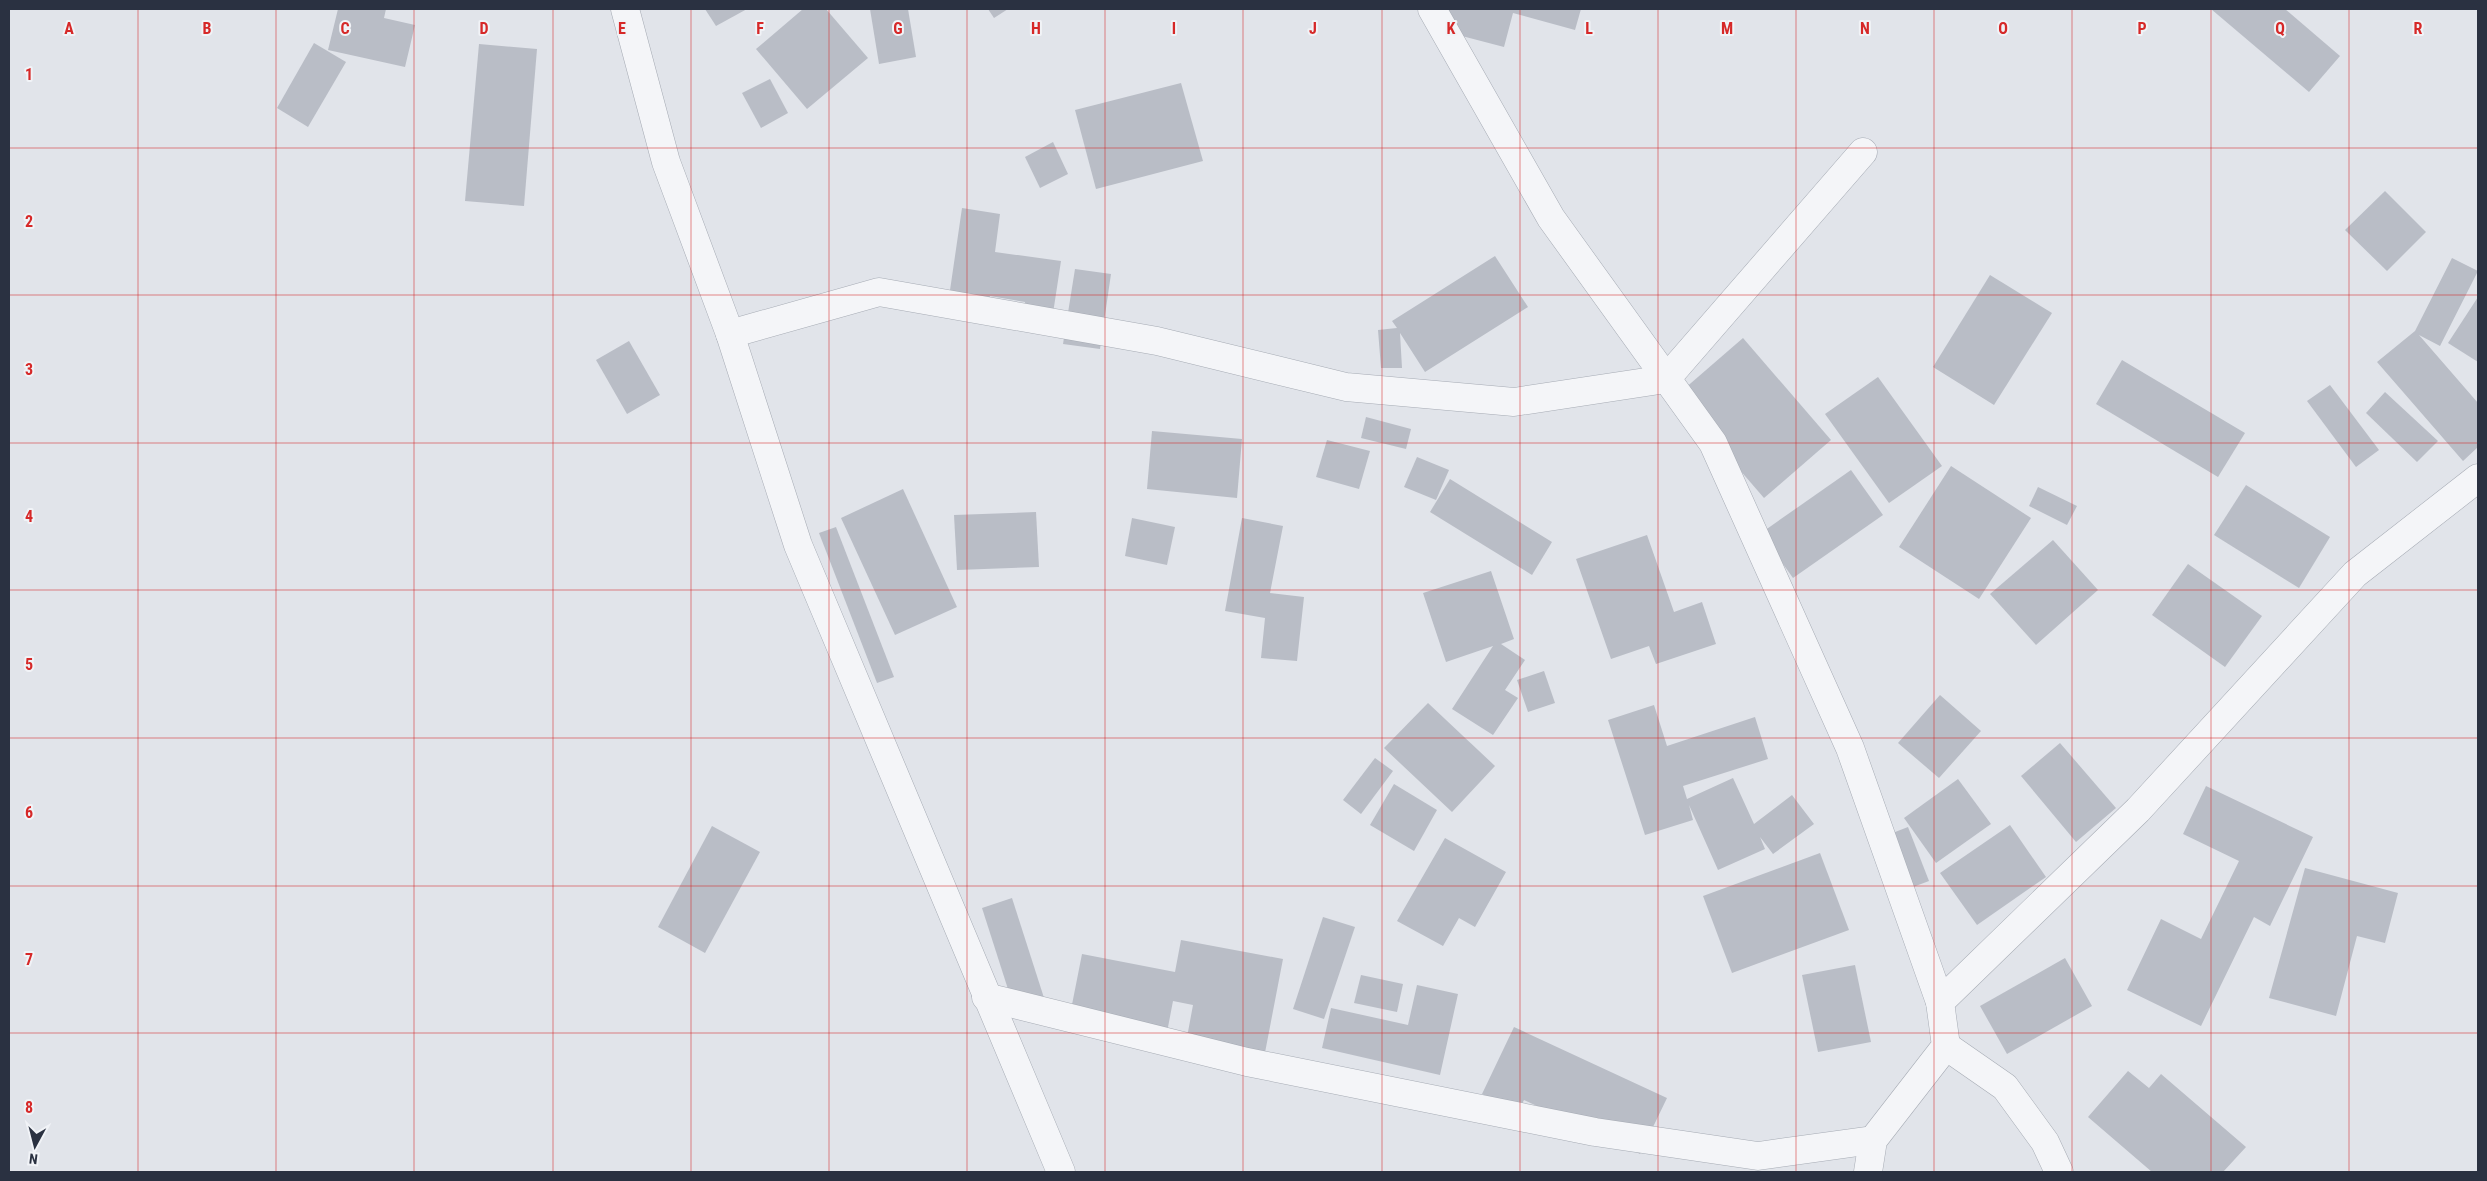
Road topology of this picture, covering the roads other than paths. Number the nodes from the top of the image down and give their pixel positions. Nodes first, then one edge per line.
1 (625, 9) edge
2 (1432, 9) edge
3 (1863, 152) dead end
4 (730, 334) junction
5 (1666, 379) junction
6 (2478, 478) edge
7 (986, 997) junction
8 (1940, 1002) junction
9 (1946, 1046) junction
10 (1873, 1140) junction
11 (1061, 1172) edge
12 (1868, 1172) edge
13 (2059, 1172) edge

1 - 4 street
2 - 5 street
3 - 5 street
4 - 5 street
4 - 7 street
5 - 8 street
6 - 8 street
7 - 10 street
7 - 11 street
8 - 9 street
9 - 10 street
9 - 13 street
10 - 12 street

